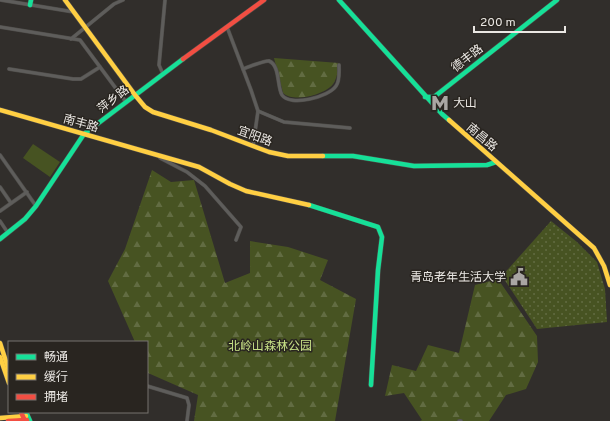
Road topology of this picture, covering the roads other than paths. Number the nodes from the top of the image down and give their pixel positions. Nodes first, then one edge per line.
1 (1, 0) edge
2 (65, 0) edge
3 (123, 0) edge
4 (165, 0) edge
5 (264, 0) edge
6 (339, 0) edge
7 (557, 0) edge
8 (30, 2) edge
9 (114, 2) edge
10 (74, 12) junction
11 (0, 26) edge
12 (85, 27) junction
13 (227, 27) junction
14 (71, 39) junction
15 (339, 65) dead end
16 (100, 67) junction
17 (9, 69) dead end
18 (243, 69) junction
19 (163, 74) junction
20 (135, 95) junction
21 (425, 98) junction
22 (126, 102) junction
23 (0, 110) edge
24 (258, 111) junction
25 (350, 128) dead end
26 (84, 134) junction
27 (253, 146) junction
28 (0, 155) edge
29 (156, 155) junction
30 (496, 162) junction
31 (0, 187) edge
32 (27, 192) junction
33 (11, 203) junction
34 (36, 206) junction
35 (0, 211) edge
36 (0, 221) edge
37 (9, 233) junction
38 (0, 239) edge
39 (236, 240) dead end
40 (608, 266) edge
41 (610, 285) edge
42 (0, 343) edge
43 (0, 357) edge
44 (8, 367) edge
45 (8, 380) edge
46 (371, 385) dead end
47 (148, 386) edge
48 (26, 417) edge
49 (0, 418) edge
50 (9, 419) edge
51 (187, 421) edge

1 - 8 street
2 - 10 street, 宜阳路
3 - 9 street
4 - 19 street
5 - 13 street, 萍乡路
6 - 21 street, 南昌路
7 - 21 street, 德丰路
8 - 10 street
9 - 12 street
10 - 12 street, 宜阳路
11 - 14 street
12 - 14 street
12 - 20 street, 宜阳路
13 - 18 street
13 - 19 street, 萍乡路
14 - 16 street
15 - 18 street
16 - 17 street
16 - 22 street
18 - 24 street
19 - 20 street, 萍乡路
20 - 22 street, 萍乡路
20 - 27 street, 宜阳路
21 - 30 street, 南昌路
22 - 26 street, 萍乡路
23 - 26 street, 南丰路
24 - 25 street
24 - 27 street
26 - 29 street, 南丰路
26 - 34 street, 萍乡路
27 - 30 street, 宜阳路
28 - 32 street
29 - 39 street
29 - 46 street, 南丰路
30 - 40 street, 南昌路
31 - 33 street
32 - 33 street
32 - 34 street
33 - 35 street
34 - 37 street, 萍乡路
36 - 37 street
37 - 38 street, 萍乡路
40 - 41 street, 南昌路
42 - 44 street
43 - 45 street
47 - 51 street
48 - 50 street
49 - 50 street

